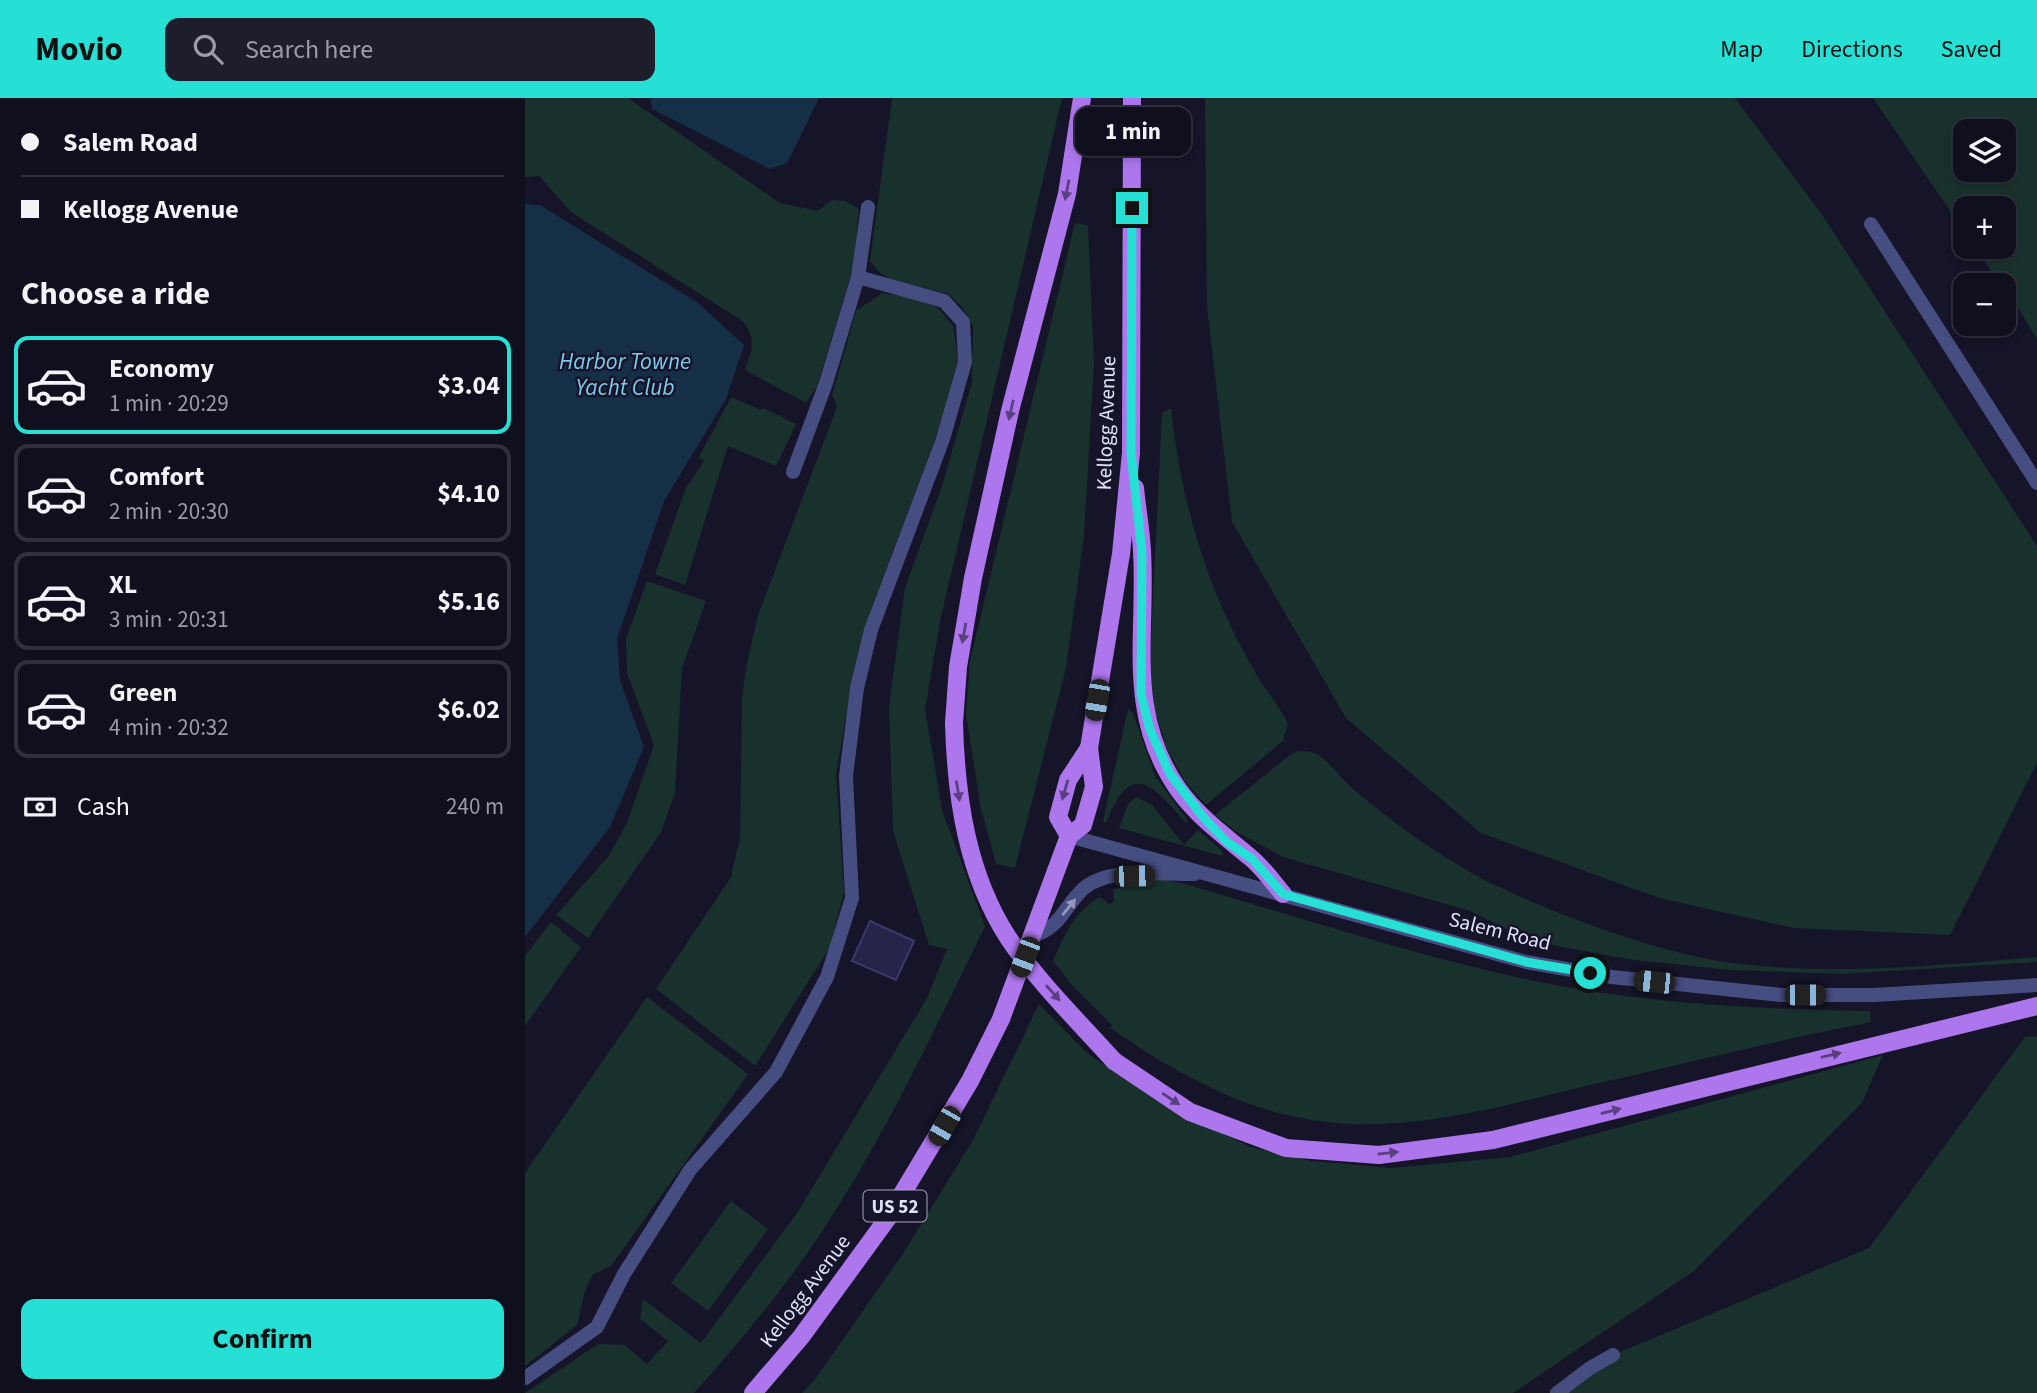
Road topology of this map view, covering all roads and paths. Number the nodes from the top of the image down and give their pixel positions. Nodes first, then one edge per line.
1 (1082, 98) edge
2 (1132, 98) edge
3 (868, 207) dead end
4 (1871, 223) dead end
5 (858, 277) junction
6 (1131, 453) junction
7 (793, 472) dead end
8 (2037, 483) edge
9 (1089, 748) junction
10 (1069, 835) junction
11 (1210, 874) junction
12 (1283, 894) junction
13 (1033, 936) junction
14 (2037, 985) edge
15 (2037, 1006) edge
16 (1613, 1356) dead end
17 (525, 1377) edge
18 (753, 1393) edge
19 (1557, 1393) edge

1 -> 15 main road, bridge
2 - 6 main road, Kellogg Avenue / US 52
3 - 5 street
4 - 8 street
5 - 7 street
5 - 17 street
6 - 9 main road, Kellogg Avenue / US 52
6 - 12 main road
9 - 10 main road, Kellogg Avenue / US 52
9 -> 10 main road, Kellogg Avenue / US 52
10 - 11 street, Salem Road
10 - 13 main road, Kellogg Avenue / US 52
11 - 12 street, Salem Road
13 -> 11 street, Salem Road
12 - 14 street, Salem Road
13 - 18 main road, Kellogg Avenue / US 52
16 - 19 street

